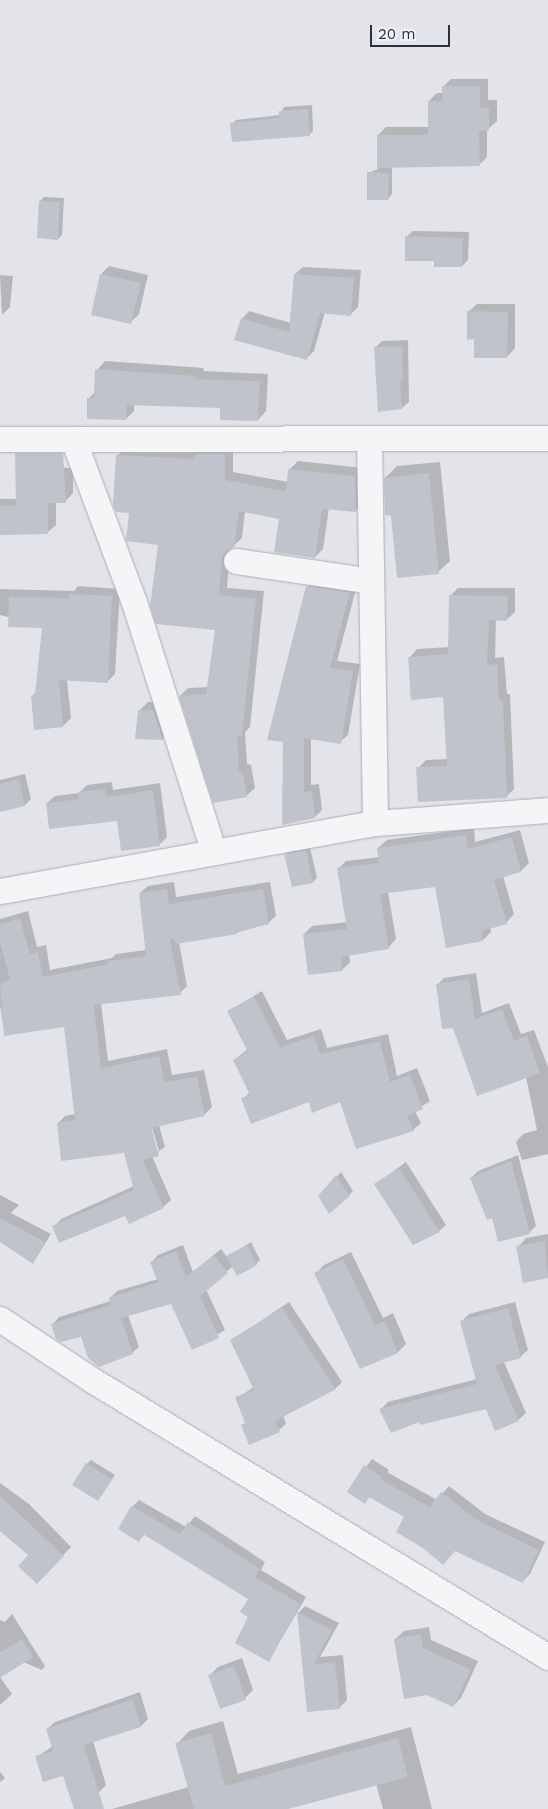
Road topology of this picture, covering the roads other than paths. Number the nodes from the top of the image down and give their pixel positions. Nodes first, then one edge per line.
1 (369, 438) junction
2 (548, 438) edge
3 (0, 439) edge
4 (73, 439) junction
5 (236, 561) dead end
6 (371, 581) junction
7 (548, 810) edge
8 (375, 823) junction
9 (213, 850) junction
10 (0, 891) edge
11 (0, 1319) edge
12 (548, 1657) edge

1 - 2 street
1 - 4 street
1 - 6 street
3 - 4 street
4 - 9 street
5 - 6 street
6 - 8 street
7 - 8 street
8 - 9 street
9 - 10 street
11 - 12 street

